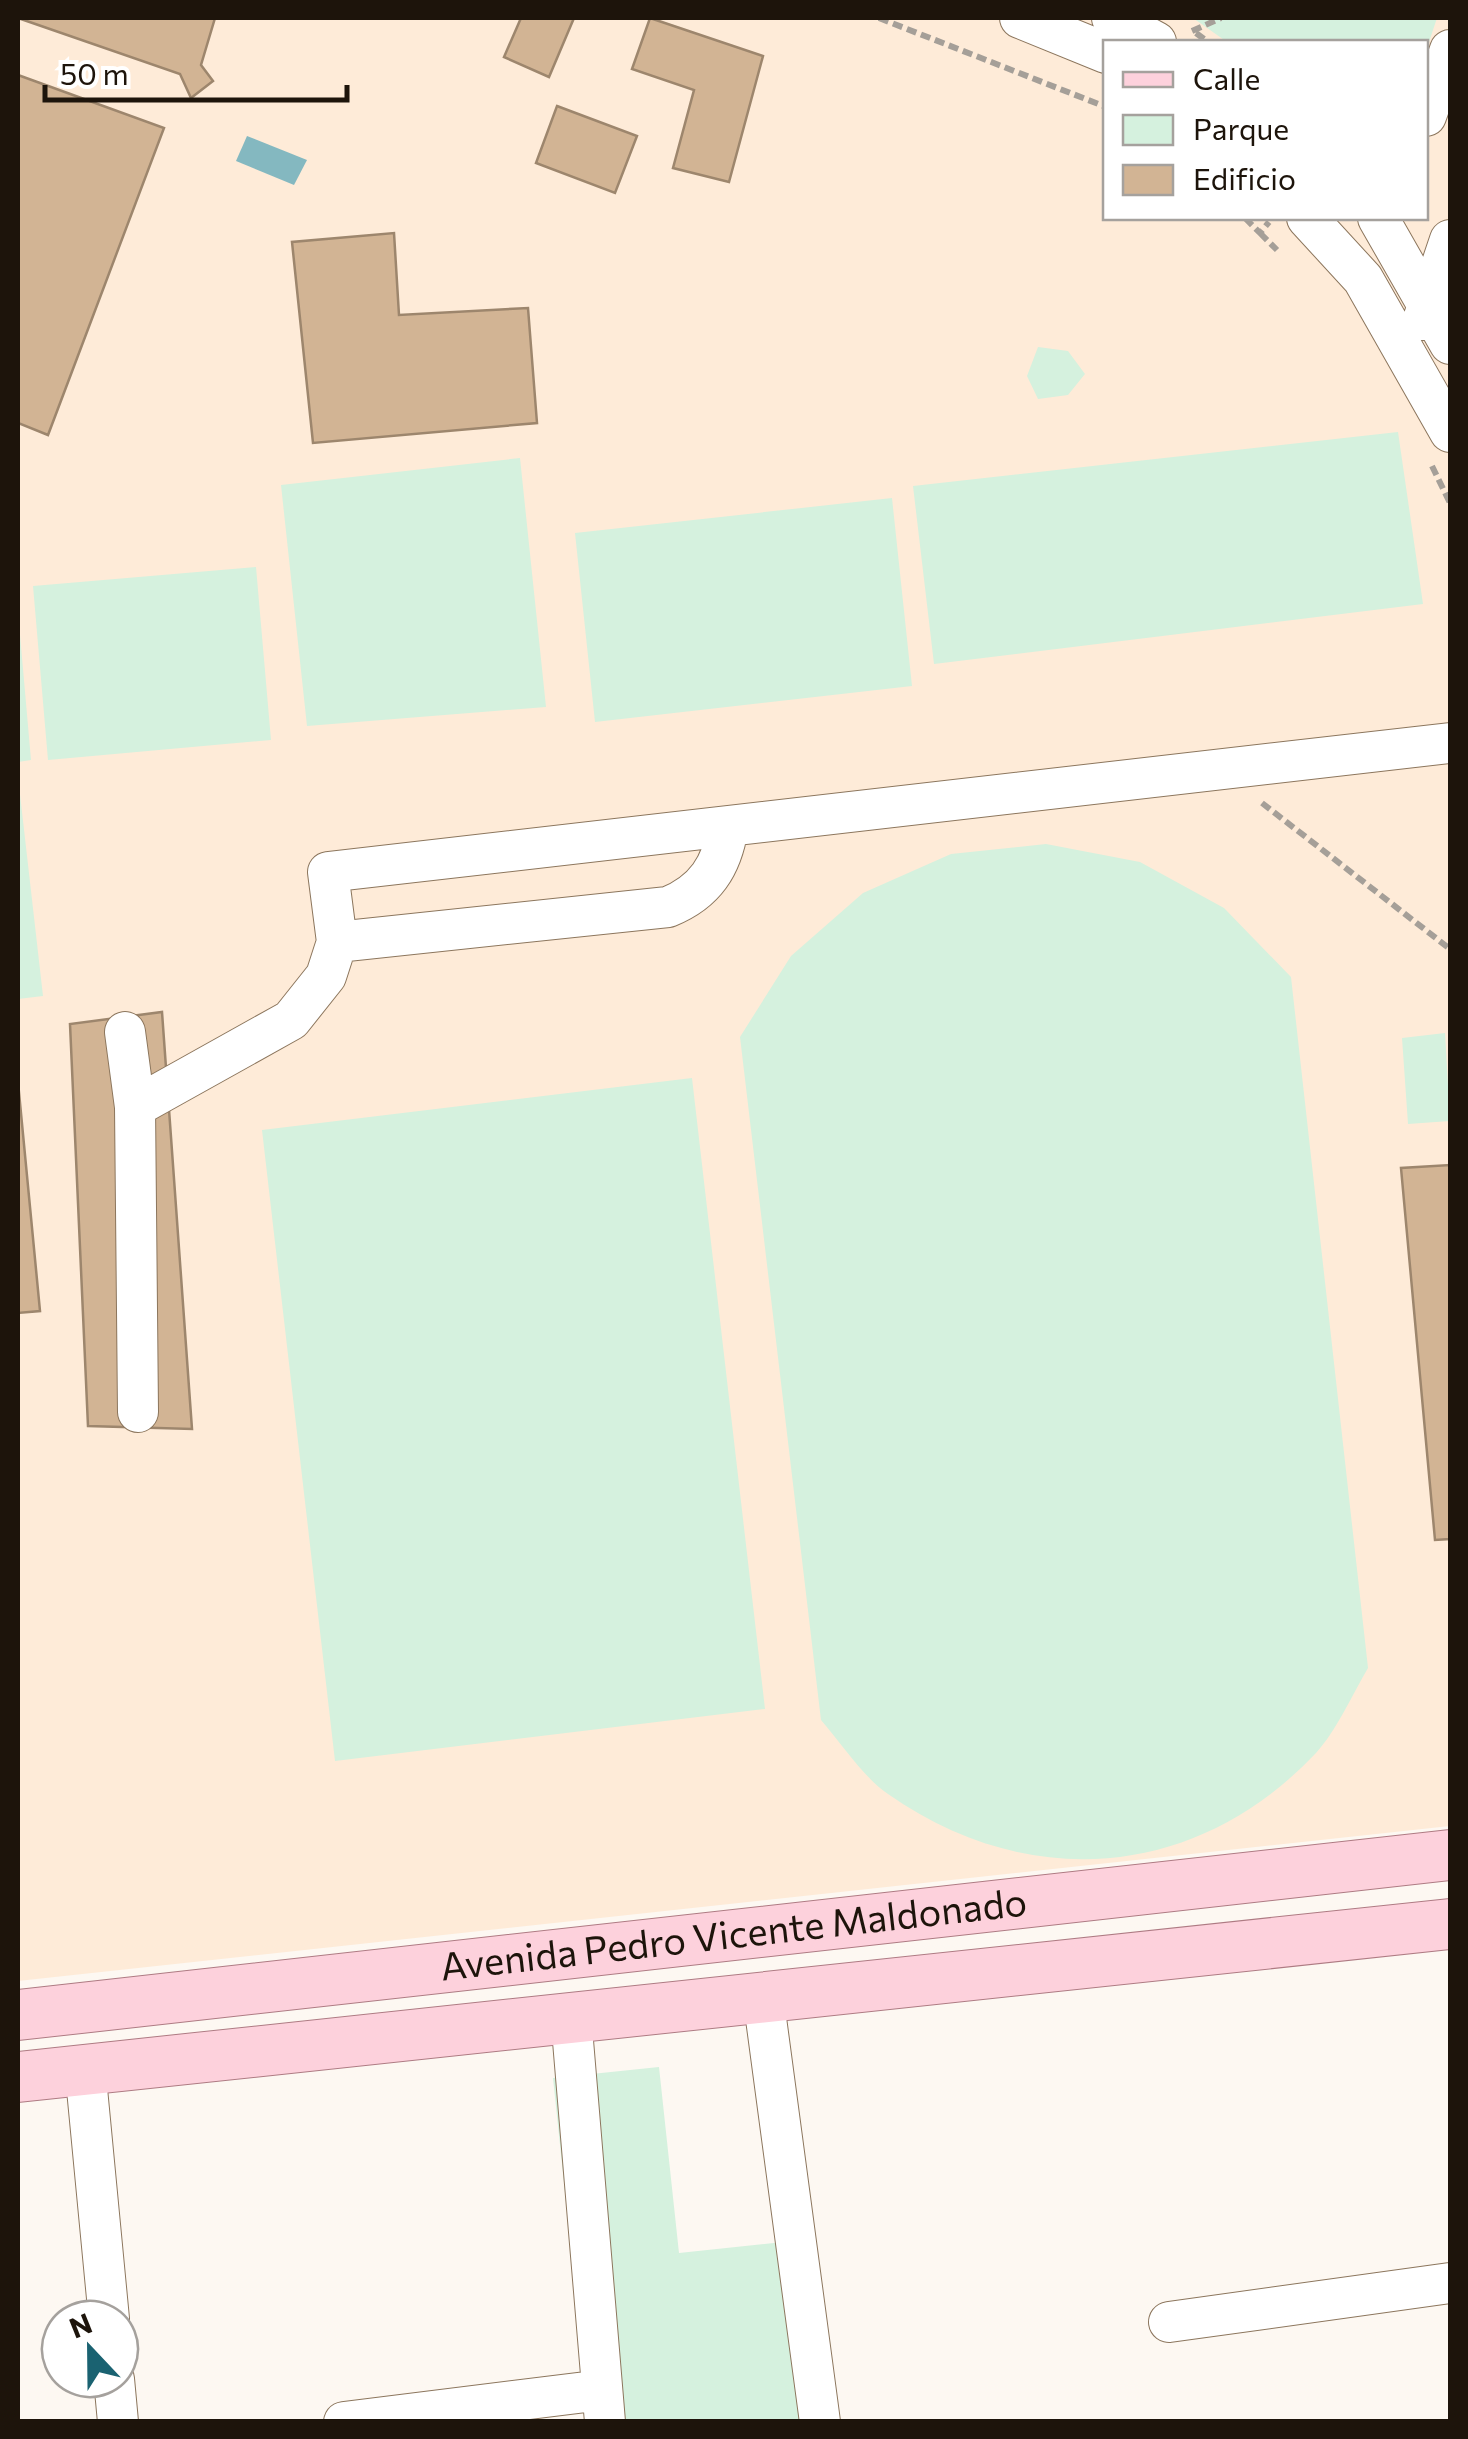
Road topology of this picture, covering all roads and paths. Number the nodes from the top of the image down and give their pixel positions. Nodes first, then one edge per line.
1 (878, 18) edge
2 (1020, 18) edge
3 (1112, 18) edge
4 (1152, 40) edge
5 (1450, 50) edge
6 (1103, 52) edge
7 (1103, 106) edge
8 (1428, 110) edge
9 (1248, 220) edge
10 (1271, 220) edge
11 (1309, 220) edge
12 (1382, 220) edge
13 (1450, 240) edge
14 (1363, 280) junction
15 (1428, 304) junction
16 (1450, 344) edge
17 (1410, 362) junction
18 (1450, 432) edge
19 (1450, 744) edge
20 (1222, 773) junction
21 (728, 827) junction
22 (337, 942) junction
23 (1450, 950) edge
24 (125, 1032) dead end
25 (135, 1107) junction
26 (138, 1412) dead end
27 (1450, 1856) edge
28 (1450, 1924) edge
29 (763, 1996) junction
30 (18, 2015) edge
31 (571, 2017) junction
32 (85, 2068) junction
33 (18, 2077) edge
34 (1450, 2284) edge
35 (107, 2299) edge
36 (1169, 2322) dead end
37 (603, 2406) edge
38 (344, 2422) edge
39 (820, 2422) edge

1 - 7 path
2 - 6 street
3 - 4 street
5 - 8 street
9 - 10 path
11 - 14 street
12 - 14 street
12 - 15 street
13 - 15 street
14 - 17 street
15 - 16 street
15 - 17 street
17 - 18 street
19 - 20 street
20 - 21 street
20 - 23 path
21 - 22 street
21 - 22 street
22 - 25 street
24 - 25 street
25 - 26 street
27 - 30 main road, Avenida Pedro Vicente Maldonado
28 - 29 main road, Avenida Pedro Vicente Maldonado
29 - 31 main road, Avenida Pedro Vicente Maldonado
29 - 39 street
31 - 32 main road, Avenida Pedro Vicente Maldonado
31 - 37 street
32 - 33 main road, Avenida Pedro Vicente Maldonado
32 - 35 street
34 - 36 street
37 - 38 street

